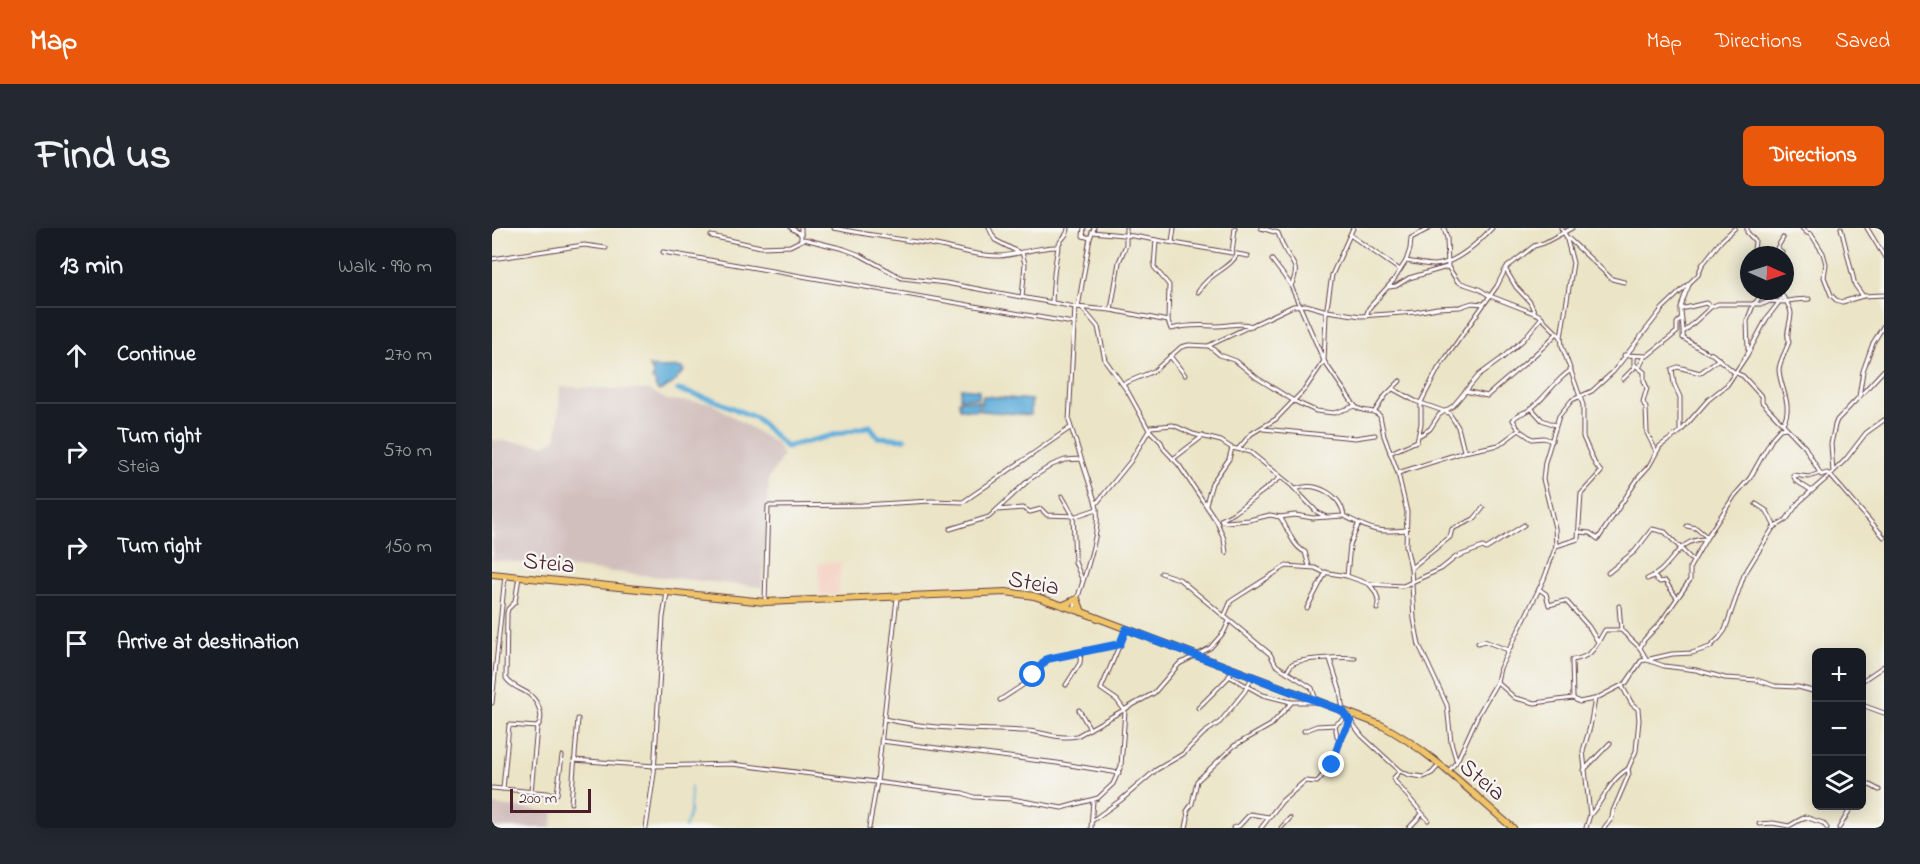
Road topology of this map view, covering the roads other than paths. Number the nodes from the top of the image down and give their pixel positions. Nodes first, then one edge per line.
1 (791, 228) edge
2 (801, 228) edge
3 (834, 228) edge
4 (862, 228) edge
5 (989, 228) edge
6 (1068, 228) edge
7 (1084, 228) edge
8 (1126, 228) edge
9 (1174, 228) edge
10 (1235, 228) edge
11 (1261, 228) edge
12 (1353, 228) edge
13 (1430, 228) edge
14 (1444, 228) edge
15 (1492, 228) edge
16 (1561, 228) edge
17 (1572, 228) edge
18 (1735, 228) edge
19 (1747, 228) edge
20 (1802, 228) edge
21 (1841, 228) edge
22 (1869, 229) edge
23 (1093, 230) edge
24 (801, 234) junction
25 (861, 234) junction
26 (1565, 234) junction
27 (1126, 235) junction
28 (1350, 235) junction
29 (711, 236) dead end
30 (1090, 238) junction
31 (1783, 238) dead end
32 (801, 240) junction
33 (1156, 240) junction
34 (1172, 243) junction
35 (1754, 246) edge
36 (1778, 246) edge
37 (1059, 247) junction
38 (606, 248) dead end
39 (663, 252) dead end
40 (1020, 252) junction
41 (1234, 254) junction
42 (1248, 256) dead end
43 (1884, 256) edge
44 (492, 259) edge
45 (1272, 260) dead end
46 (1406, 261) junction
47 (1448, 264) junction
48 (1506, 269) junction
49 (1400, 270) junction
50 (1624, 282) dead end
51 (1689, 284) junction
52 (1291, 286) junction
53 (1387, 288) junction
54 (1198, 292) dead end
55 (1884, 295) edge
56 (1490, 296) junction
57 (1863, 296) junction
58 (1022, 297) junction
59 (1809, 299) dead end
60 (1757, 300) edge
61 (1052, 302) junction
62 (1779, 302) junction
63 (1787, 302) junction
64 (1755, 303) junction
65 (1484, 304) junction
66 (1300, 306) junction
67 (1078, 307) junction
68 (1711, 307) junction
69 (1681, 309) junction
70 (1112, 310) junction
71 (1327, 311) junction
72 (1535, 313) junction
73 (1366, 316) junction
74 (1542, 317) junction
75 (1682, 319) junction
76 (1168, 321) junction
77 (1072, 323) junction
78 (1884, 325) edge
79 (1252, 326) junction
80 (1685, 331) junction
81 (1559, 335) junction
82 (1208, 346) junction
83 (1748, 350) junction
84 (1624, 355) junction
85 (1170, 356) junction
86 (1634, 357) junction
87 (1644, 357) junction
88 (1719, 359) junction
89 (1324, 361) junction
90 (1635, 365) junction
91 (1639, 368) junction
92 (1572, 370) junction
93 (1884, 370) edge
94 (1734, 372) junction
95 (1185, 375) dead end
96 (1623, 379) dead end
97 (1400, 381) dead end
98 (1123, 384) junction
99 (1393, 389) junction
100 (1465, 391) junction
101 (1580, 396) junction
102 (1859, 397) junction
103 (1294, 401) junction
104 (1421, 402) junction
105 (1355, 406) junction
106 (1531, 408) junction
107 (1375, 411) junction
108 (1446, 411) junction
109 (1884, 420) edge
110 (1783, 423) junction
111 (1555, 425) junction
112 (1071, 428) junction
113 (1786, 428) junction
114 (1262, 429) junction
115 (1149, 430) junction
116 (1519, 430) junction
117 (1680, 432) junction
118 (1375, 435) dead end
119 (1203, 436) junction
120 (1419, 436) junction
121 (1552, 441) junction
122 (1232, 448) junction
123 (1239, 449) junction
124 (1656, 451) junction
125 (1464, 452) junction
126 (1390, 453) junction
127 (1081, 459) junction
128 (1173, 459) junction
129 (1398, 473) junction
130 (1820, 473) junction
131 (1832, 474) junction
132 (1280, 478) junction
133 (1296, 489) junction
134 (1812, 491) junction
135 (1062, 496) dead end
136 (1096, 504) junction
137 (1206, 504) junction
138 (1756, 504) dead end
139 (1483, 508) dead end
140 (1097, 509) junction
141 (996, 510) junction
142 (1073, 515) junction
143 (1344, 516) junction
144 (1280, 517) junction
145 (1326, 517) junction
146 (1219, 521) junction
147 (1358, 525) junction
148 (1524, 525) dead end
149 (1687, 526) dead end
150 (1775, 527) junction
151 (950, 529) dead end
152 (1406, 530) junction
153 (1580, 532) junction
154 (1884, 537) edge
155 (1706, 538) junction
156 (1556, 546) junction
157 (1680, 549) junction
158 (1226, 553) dead end
159 (1693, 561) junction
160 (1310, 567) junction
161 (1411, 568) junction
162 (1326, 572) junction
163 (1161, 573) dead end
164 (1608, 573) dead end
165 (492, 574) edge
166 (505, 576) junction
167 (1347, 576) junction
168 (1653, 576) junction
169 (519, 577) junction
170 (1082, 579) junction
171 (1647, 579) dead end
172 (1411, 583) junction
173 (1369, 584) junction
174 (1539, 589) junction
175 (667, 593) junction
176 (897, 597) junction
177 (1677, 598) junction
178 (1077, 599) junction
179 (765, 602) junction
180 (1064, 605) junction
181 (1619, 606) dead end
182 (1307, 608) dead end
183 (1074, 609) junction
184 (1377, 609) dead end
185 (1082, 612) junction
186 (1224, 617) junction
187 (1228, 621) junction
188 (1126, 629) junction
189 (1621, 630) junction
190 (1598, 642) junction
191 (1478, 643) dead end
192 (1120, 644) junction
193 (1640, 648) junction
194 (1508, 650) junction
195 (1081, 651) junction
196 (1197, 656) junction
197 (1355, 658) dead end
198 (1330, 659) junction
199 (1647, 660) junction
200 (1884, 666) edge
201 (1233, 669) junction
202 (1287, 672) junction
203 (1229, 676) junction
204 (1252, 677) junction
205 (1866, 678) edge
206 (1497, 682) junction
207 (1066, 685) dead end
208 (1248, 686) junction
209 (1622, 686) junction
210 (1812, 691) edge
211 (1574, 698) junction
212 (1595, 699) junction
213 (1000, 700) dead end
214 (1317, 701) junction
215 (492, 703) edge
216 (1292, 703) junction
217 (1866, 706) edge
218 (1198, 708) dead end
219 (1124, 709) junction
220 (1079, 710) dead end
221 (1884, 713) edge
222 (1348, 716) junction
223 (884, 718) junction
224 (578, 719) dead end
225 (1335, 725) junction
226 (537, 727) junction
227 (1090, 729) junction
228 (1304, 731) dead end
229 (1340, 740) junction
230 (881, 741) junction
231 (1610, 743) dead end
232 (562, 756) dead end
233 (574, 760) junction
234 (1457, 761) junction
235 (1439, 765) junction
236 (654, 766) junction
237 (1628, 769) junction
238 (1584, 770) junction
239 (1400, 771) junction
240 (1447, 772) junction
241 (1119, 773) junction
242 (877, 783) junction
243 (1866, 786) edge
244 (492, 788) edge
245 (503, 789) junction
246 (1879, 790) dead end
247 (531, 792) junction
248 (1093, 800) junction
249 (571, 803) dead end
250 (1850, 810) edge
251 (1422, 813) junction
252 (1590, 816) junction
253 (1269, 817) junction
254 (1290, 818) dead end
255 (1093, 820) junction
256 (1428, 820) dead end
257 (1760, 824) dead end
258 (1784, 827) edge
259 (646, 828) edge
260 (869, 828) edge
261 (1091, 828) edge
262 (1186, 828) edge
263 (1233, 828) edge
264 (1261, 828) edge
265 (1281, 828) edge
266 (1409, 828) edge
267 (1513, 828) edge
268 (1586, 828) edge
269 (1604, 828) edge
270 (1827, 828) edge
271 (1839, 828) edge

1 - 24 street
2 - 24 street
3 - 25 street
4 - 25 street
5 - 40 street
6 - 37 street
7 - 30 street
8 - 27 street
9 - 34 street
10 - 41 street
11 - 52 street
12 - 28 street
13 - 46 street
14 - 47 street
15 - 47 street
16 - 26 street
17 - 26 street
18 - 51 street
19 - 35 street
20 - 57 street
21 - 57 street
22 - 43 street
23 - 27 street
23 - 30 street
24 - 32 street
25 - 40 street
26 - 48 street
26 - 50 street
26 - 81 street
27 - 33 street
27 - 70 street
28 - 49 street
28 - 71 street
29 - 32 street
30 - 67 street
31 - 36 street
32 - 58 street
33 - 34 street
33 - 76 street
34 - 41 street
37 - 40 street
37 - 61 street
38 - 44 street
39 - 77 street
40 - 58 street
41 - 42 street
41 - 54 street
45 - 52 street
46 - 47 street
46 - 49 street
47 - 53 street
47 - 56 street
48 - 56 street
48 - 72 street
49 - 53 street
51 - 69 street
51 - 84 street
52 - 66 street
53 - 73 street
55 - 57 street
56 - 65 street
56 - 72 street
58 - 61 street
59 - 63 street
60 - 64 street
61 - 67 street
62 - 63 street
62 - 64 street
62 - 83 street
63 - 110 street
64 - 68 street
64 - 83 street
65 - 73 street
65 - 104 street
66 - 71 street
66 - 79 street
66 - 89 street
67 - 70 street
67 - 77 street
67 - 98 street
68 - 69 street
68 - 80 street
69 - 75 street
70 - 76 street
71 - 73 street
71 - 89 street
72 - 74 street
74 - 81 street
74 - 100 street
75 - 80 street
75 - 87 street
76 - 79 street
77 - 112 street
78 - 102 street
79 - 82 street
80 - 88 street
81 - 92 street
81 - 100 street
82 - 85 street
82 - 103 street
83 - 94 street
84 - 86 street
84 - 101 street
85 - 95 street
85 - 98 street
86 - 87 street
86 - 90 street
87 - 91 street
88 - 94 street
88 - 117 street
89 - 103 street
89 - 105 street
90 - 91 street
90 - 96 street
91 - 124 street
92 - 101 street
92 - 106 street
93 - 102 street
94 - 110 street
94 - 117 street
97 - 99 street
98 - 115 street
99 - 104 street
99 - 107 street
100 - 108 street
101 - 111 street
101 - 153 street
102 - 131 street
103 - 105 street
103 - 114 street
104 - 108 street
104 - 120 street
105 - 107 street
106 - 111 street
106 - 116 street
107 - 126 street
108 - 120 street
108 - 125 street
109 - 131 street
110 - 113 street
111 - 121 street
112 - 127 street
112 - 179 street
113 - 130 street
113 - 155 street
114 - 118 street
114 - 123 street
115 - 119 street
115 - 128 street
115 - 136 street
116 - 121 street
116 - 125 street
117 - 124 street
119 - 122 street
119 - 128 street
120 - 126 street
121 - 156 street
122 - 123 street
122 - 137 street
123 - 132 street
124 - 153 street
125 - 129 street
126 - 129 street
127 - 136 street
127 - 141 street
128 - 137 street
129 - 152 street
130 - 131 street
130 - 134 street
131 - 134 street
131 - 154 street
132 - 133 street
132 - 146 street
133 - 143 street
133 - 145 street
134 - 150 street
135 - 142 street
136 - 140 street
137 - 146 street
138 - 150 street
139 - 161 street
140 - 142 street
140 - 170 street
141 - 142 street
141 - 151 street
142 - 170 street
143 - 145 street
143 - 147 street
144 - 145 street
144 - 146 street
144 - 160 street
146 - 158 street
147 - 152 street
147 - 167 street
148 - 172 street
149 - 155 street
150 - 199 street
152 - 161 street
153 - 156 street
155 - 157 street
155 - 159 street
156 - 174 street
157 - 159 street
157 - 164 street
157 - 168 street
159 - 177 street
160 - 162 street
160 - 186 street
161 - 172 street
162 - 167 street
162 - 182 street
163 - 186 street
165 - 166 main road, Steia
166 - 169 main road, Steia
166 - 215 street
167 - 173 street
168 - 171 street
168 - 177 street
169 - 175 main road, Steia
169 - 226 street
170 - 178 street
172 - 173 street
172 - 234 street
173 - 184 street
174 - 190 street
174 - 194 street
175 - 179 main road, Steia
175 - 236 street
176 - 179 main road, Steia
176 - 180 main road, Steia
176 - 223 street
177 - 193 street
178 - 180 main road
178 - 183 street
178 - 185 main road
180 - 183 main road, Steia
181 - 189 street
183 - 185 main road, Steia
185 - 188 main road, Steia
186 - 187 street
187 - 196 street
187 - 202 street
188 - 192 street
188 - 196 main road, Steia
189 - 190 street
189 - 193 street
190 - 211 street
191 - 194 street
192 - 195 street
192 - 219 street
193 - 199 street
194 - 206 street
195 - 207 street
195 - 213 street
196 - 201 main road, Steia
196 - 219 street
197 - 198 street
198 - 202 street
198 - 222 street
199 - 209 street
199 - 210 street
200 - 205 street
201 - 203 street
201 - 204 main road, Steia
202 - 214 street
203 - 208 street
203 - 218 street
204 - 208 street
204 - 214 main road, Steia
206 - 211 street
206 - 234 street
208 - 216 street
208 - 255 street
209 - 212 street
209 - 237 street
211 - 212 street
212 - 238 street
214 - 216 street
214 - 222 main road, Steia
216 - 262 street
217 - 221 street
219 - 227 street
219 - 241 street
220 - 227 street
222 - 225 street
222 - 229 street
222 - 235 main road, Steia
222 - 239 street
223 - 227 street
223 - 230 street
224 - 233 street
225 - 228 street
225 - 229 street
226 - 245 street
226 - 247 street
229 - 253 street
230 - 241 street
230 - 242 street
231 - 238 street
232 - 247 street
233 - 236 street
233 - 249 street
234 - 240 street
235 - 239 street
235 - 240 main road, Steia
236 - 242 street
236 - 259 street
237 - 252 street
237 - 269 street
238 - 252 street
239 - 251 street
240 - 267 main road, Steia
241 - 248 street
242 - 248 street
242 - 260 street
243 - 246 street
244 - 245 street
245 - 247 street
248 - 255 street
250 - 271 street
251 - 256 street
251 - 266 street
252 - 268 street
253 - 263 street
253 - 264 street
254 - 265 street
255 - 261 street
257 - 258 street
258 - 270 street

